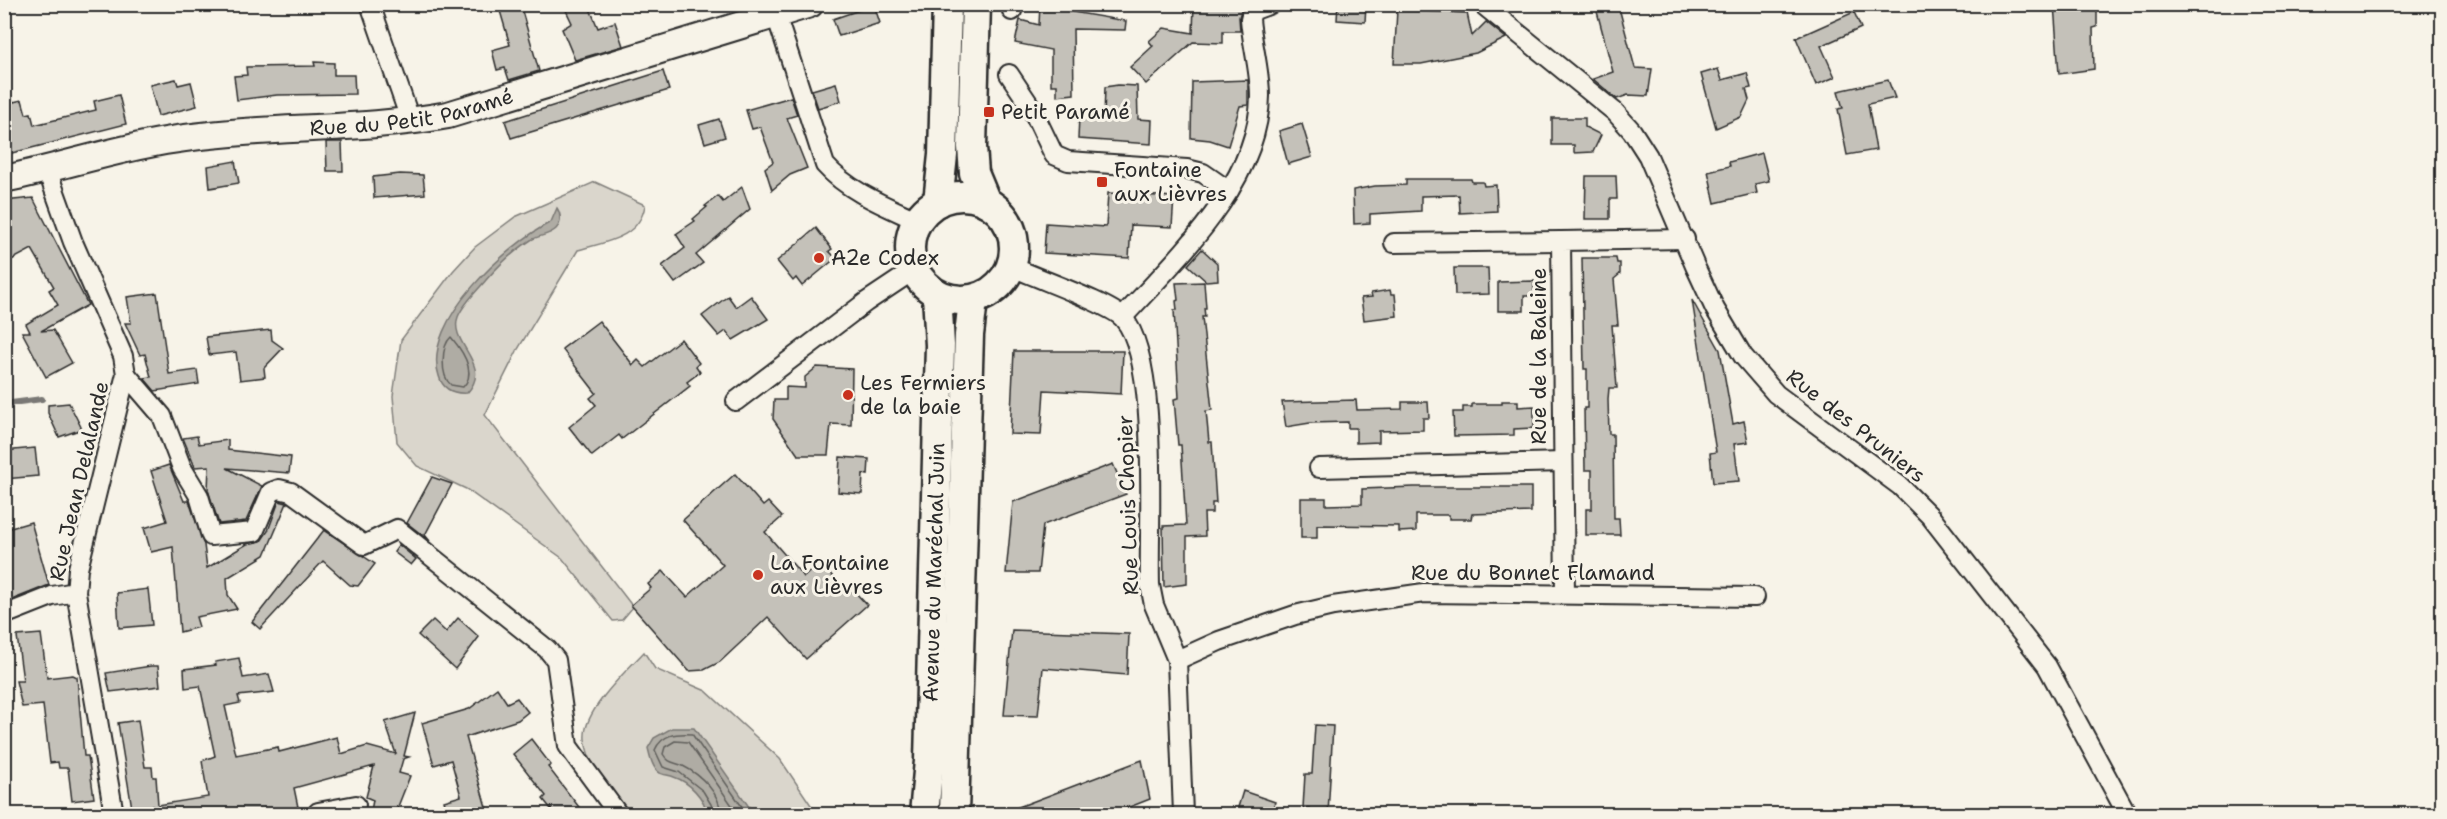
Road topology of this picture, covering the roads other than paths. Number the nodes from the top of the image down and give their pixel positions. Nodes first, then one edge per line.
1 (370, 4) edge
2 (810, 4) edge
3 (946, 4) edge
4 (976, 4) edge
5 (1271, 4) edge
6 (1482, 4) edge
7 (776, 15) junction
8 (1009, 74) dead end
9 (411, 122) junction
10 (47, 170) junction
11 (4, 179) edge
12 (1229, 190) junction
13 (939, 202) junction
14 (986, 202) junction
15 (918, 221) junction
16 (1685, 239) junction
17 (1561, 241) junction
18 (1394, 243) dead end
19 (1011, 266) junction
20 (914, 270) junction
21 (937, 294) junction
22 (973, 300) junction
23 (1123, 317) junction
24 (126, 374) junction
25 (736, 401) dead end
26 (1563, 462) junction
27 (1319, 468) dead end
28 (76, 592) junction
29 (1565, 594) junction
30 (1755, 597) dead end
31 (4, 615) edge
32 (1177, 660) junction
33 (356, 805) dead end
34 (114, 814) edge
35 (318, 814) edge
36 (618, 814) edge
37 (924, 814) edge
38 (954, 814) edge
39 (1183, 814) edge
40 (2127, 814) edge

1 - 9 street
2 - 7 street, Rue du Petit Paramé
3 - 13 main road
4 - 14 main road
5 - 12 street
6 - 16 street, Rue des Pruniers
7 - 9 street, Rue du Petit Paramé
7 - 15 street
8 - 12 street
9 - 10 street, Rue du Petit Paramé
10 - 11 street, Rue du Petit Paramé
10 - 24 street, Rue Jean Delalande
12 - 23 street
13 - 14 main road
13 - 15 main road
14 - 19 main road
15 - 20 main road
16 - 17 street, Rue de la Baleine
16 - 40 street, Rue des Pruniers
17 - 18 street
17 - 26 street, Rue de la Baleine
19 - 22 main road
19 - 23 street
20 - 21 main road
20 - 25 street
21 - 22 main road
21 - 37 main road, Avenue du Maréchal Juin
22 - 38 main road, Avenue du Maréchal Juin
23 - 32 street, Rue Louis Chopier
24 - 28 street, Rue Jean Delalande
24 - 36 street
26 - 27 street
26 - 29 street, Rue de la Baleine
28 - 31 street
28 - 34 street, Rue Jean Delalande
29 - 30 street, Rue du Bonnet Flamand
29 - 32 street, Rue du Bonnet Flamand
32 - 39 street, Rue Louis Chopier
33 - 35 street

